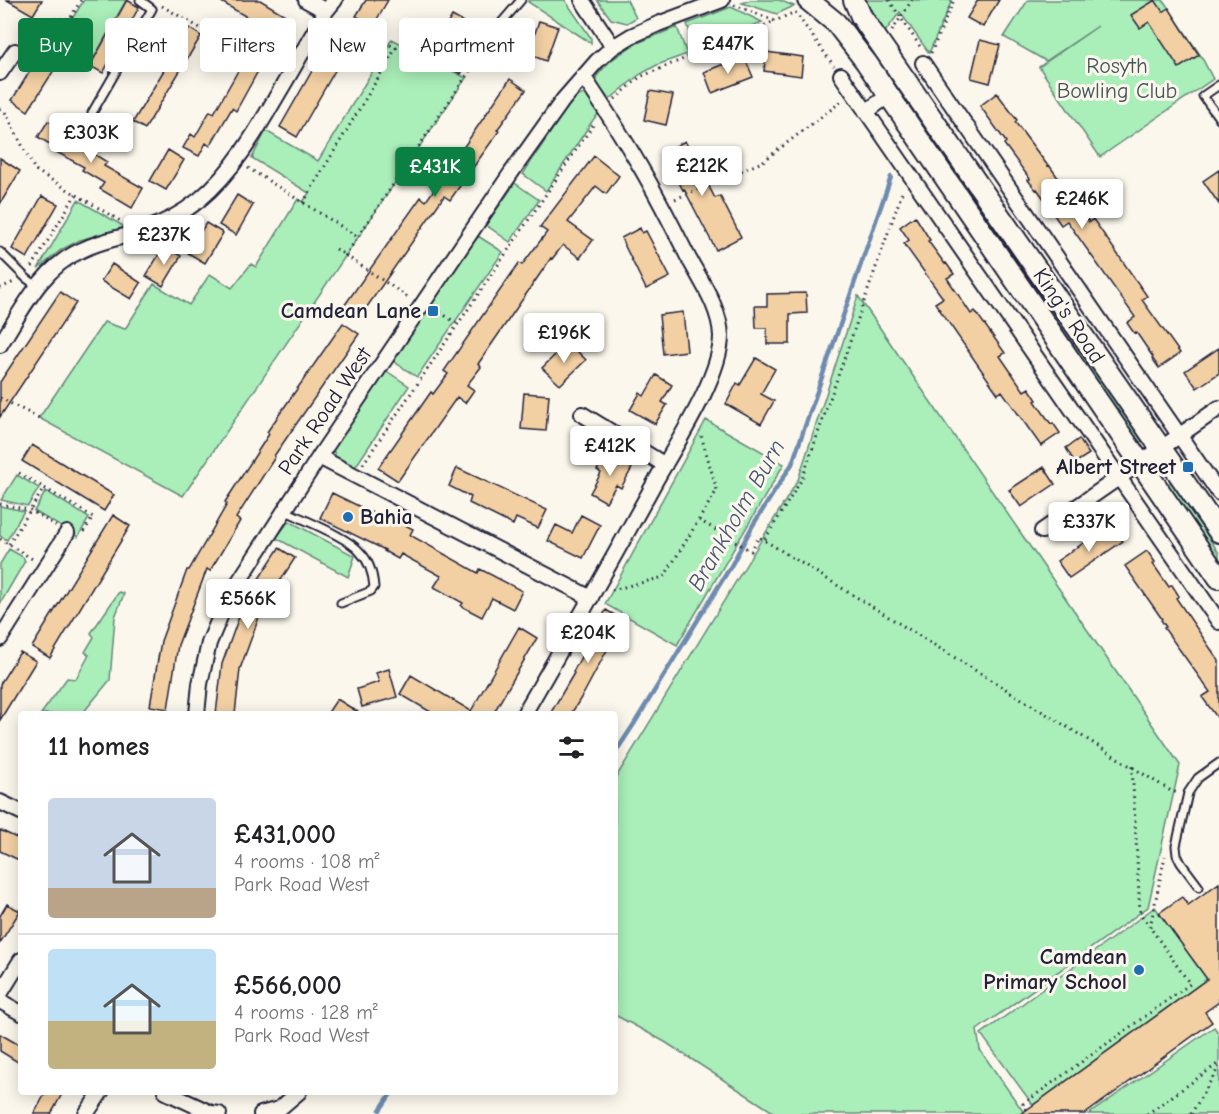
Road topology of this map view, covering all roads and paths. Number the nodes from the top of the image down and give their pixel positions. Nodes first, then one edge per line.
1 (81, 0) edge
2 (140, 0) edge
3 (306, 0) edge
4 (521, 0) edge
5 (582, 0) edge
6 (722, 0) edge
7 (728, 0) edge
8 (808, 0) edge
9 (854, 0) edge
10 (889, 0) edge
11 (912, 0) edge
12 (954, 0) edge
13 (162, 6) dead end
14 (330, 6) edge
15 (900, 16) junction
16 (505, 18) edge
17 (775, 21) junction
18 (890, 33) dead end
19 (613, 47) junction
20 (15, 51) joint
21 (926, 61) junction
22 (468, 72) edge
23 (0, 73) edge
24 (841, 75) joint
25 (583, 76) junction
26 (287, 78) junction
27 (936, 82) junction
28 (1219, 85) edge
29 (853, 93) junction
30 (916, 94) junction
31 (889, 95) junction
32 (0, 108) edge
33 (606, 110) junction
34 (867, 112) junction
35 (92, 113) dead end
36 (1219, 118) edge
37 (237, 160) junction
38 (908, 174) junction
39 (76, 194) junction
40 (303, 202) junction
41 (661, 205) junction
42 (139, 232) junction
43 (358, 237) junction
44 (336, 249) dead end
45 (0, 252) edge
46 (345, 256) junction
47 (32, 282) junction
48 (0, 288) edge
49 (422, 304) junction
50 (459, 324) junction
51 (0, 345) edge
52 (0, 398) edge
53 (1219, 408) edge
54 (582, 414) dead end
55 (39, 418) dead end
56 (690, 421) junction
57 (1179, 435) junction
58 (1161, 448) junction
59 (319, 457) junction
60 (1141, 462) junction
61 (665, 465) junction
62 (19, 473) dead end
63 (356, 476) junction
64 (1119, 477) junction
65 (44, 488) junction
66 (1219, 493) edge
67 (0, 504) edge
68 (30, 510) junction
69 (284, 510) junction
70 (93, 517) dead end
71 (699, 520) junction
72 (1042, 531) dead end
73 (1219, 532) edge
74 (67, 533) dead end
75 (0, 539) edge
76 (764, 540) junction
77 (9, 544) junction
78 (45, 567) junction
79 (1219, 578) edge
80 (593, 594) junction
81 (341, 603) dead end
82 (1219, 622) edge
83 (0, 639) edge
84 (197, 711) edge
85 (526, 711) edge
86 (1219, 763) edge
87 (1132, 766) junction
88 (1179, 793) dead end
89 (0, 802) edge
90 (18, 811) edge
91 (1167, 850) dead end
92 (1199, 887) dead end
93 (1150, 927) junction
94 (18, 965) edge
95 (0, 994) edge
96 (0, 1001) edge
97 (18, 1011) edge
98 (1219, 1065) edge
99 (99, 1095) edge
100 (173, 1095) edge
101 (296, 1095) edge
102 (86, 1114) edge
103 (219, 1114) edge
104 (261, 1114) edge
105 (1030, 1114) edge
106 (1147, 1114) edge
107 (1191, 1114) edge

1 - 20 path
2 - 35 lane
3 - 14 street
4 - 16 lane
5 - 19 street
6 - 19 street, Park Road West
7 - 17 path
8 - 31 main road, King's Road
9 - 30 main road, King's Road
10 - 15 path
11 - 15 path
12 - 21 path
13 - 26 path
14 - 26 street
14 - 40 path
15 - 18 path
15 - 21 path
17 - 24 path
17 - 33 path
19 - 25 street, Park Road West
20 - 23 street
21 - 27 street
22 - 43 path
24 - 29 street
25 - 33 street
25 - 49 street, Park Road West
26 - 37 street
27 - 30 street
27 - 57 street
28 - 36 lane
29 - 34 street
29 - 41 path
30 - 58 main road, King's Road
31 - 34 street
31 - 60 main road, King's Road
32 - 39 path
33 - 41 street
33 - 50 path
34 - 38 street
37 - 40 path
37 - 42 street
38 - 64 street
38 - 76 path
39 - 42 path
39 - 47 path
40 - 43 path
41 - 56 street
42 - 47 street
43 - 46 path
44 - 46 path
45 - 47 lane
46 - 49 path
47 - 48 path
47 - 51 street
49 - 50 path
49 - 59 street, Park Road West
50 - 63 path
52 - 55 path
53 - 57 street
54 - 61 street
56 - 61 street
56 - 71 path
57 - 58 street
57 - 66 street
58 - 60 street
58 - 73 main road, King's Road
59 - 63 street
59 - 69 street, Park Road West
60 - 64 street
60 - 79 main road, King's Road
61 - 80 street
62 - 65 path
63 - 80 street
64 - 72 street
64 - 82 street
65 - 68 path
65 - 70 path
67 - 68 path
68 - 77 path
69 - 81 lane
69 - 84 street, Park Road West
71 - 76 path
71 - 80 path
74 - 78 street
75 - 77 path
76 - 87 path
77 - 78 path
78 - 83 street
80 - 85 street
86 - 92 lane
87 - 88 path
87 - 93 path
89 - 90 street
91 - 93 path
93 - 105 path
94 - 95 street
96 - 97 street
98 - 106 path
98 - 107 path
99 - 102 street
100 - 103 street
101 - 104 street

